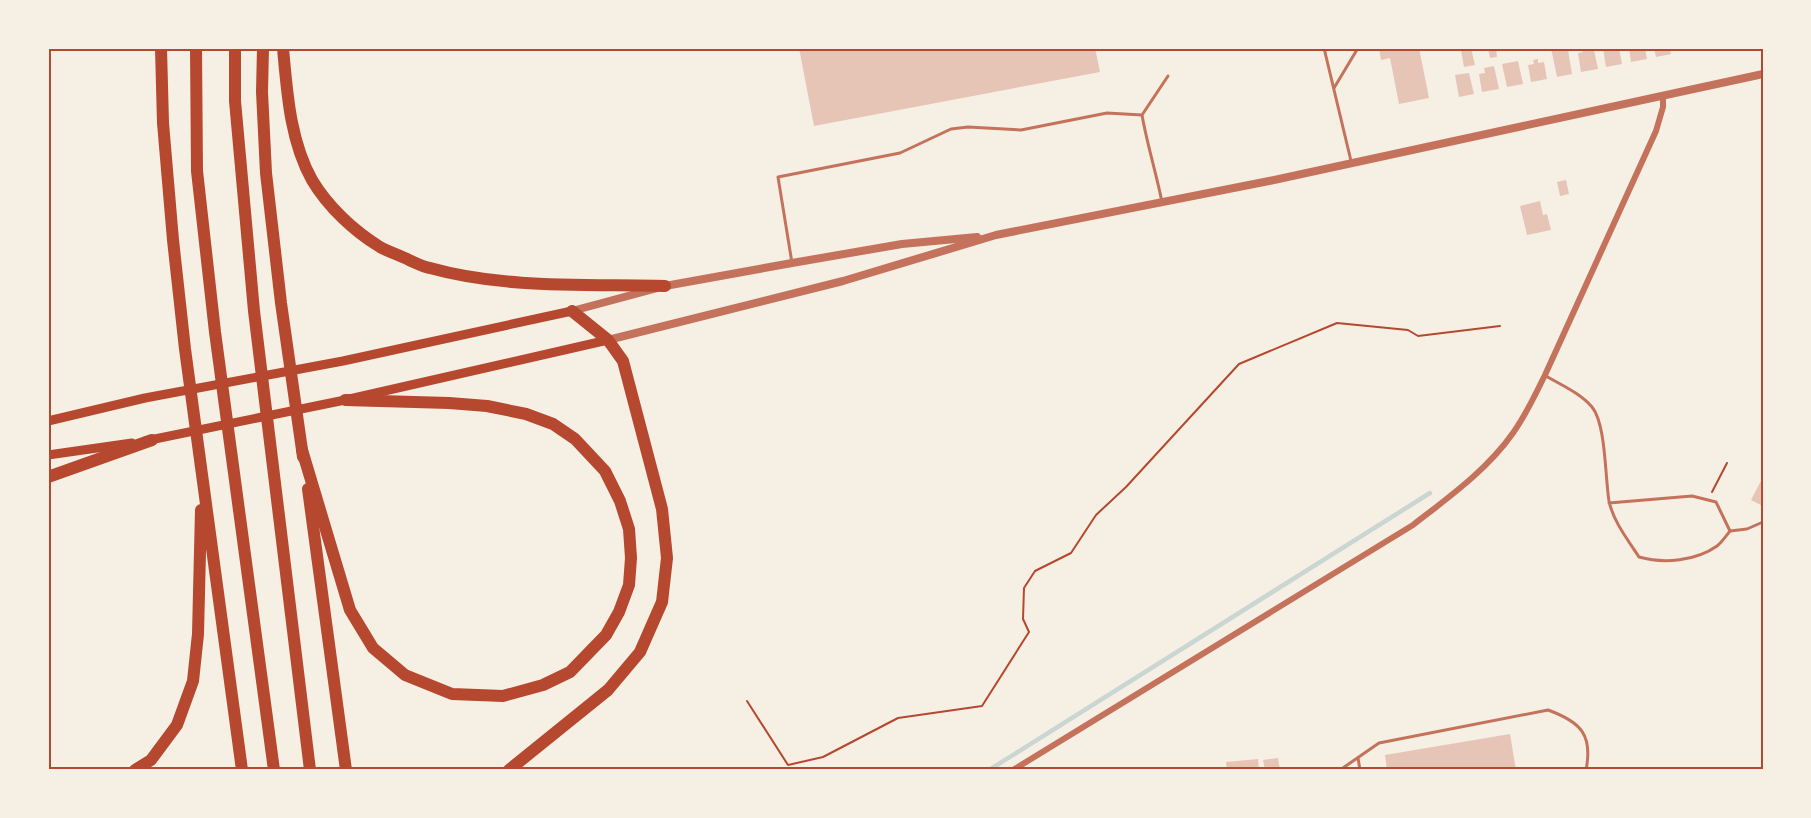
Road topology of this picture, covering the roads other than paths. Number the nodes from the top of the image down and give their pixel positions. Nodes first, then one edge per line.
1 (160, 48) edge
2 (196, 48) edge
3 (236, 48) edge
4 (263, 48) edge
5 (283, 48) edge
6 (1324, 48) edge
7 (1358, 48) edge
8 (1763, 74) edge
9 (1168, 76) dead end
10 (1334, 89) junction
11 (1663, 95) junction
12 (1142, 115) junction
13 (1351, 163) junction
14 (1162, 202) junction
15 (996, 235) junction
16 (792, 262) junction
17 (665, 286) junction
18 (572, 311) junction
19 (608, 340) junction
20 (1545, 375) junction
21 (345, 400) junction
22 (48, 420) edge
23 (152, 440) junction
24 (302, 450) junction
25 (48, 455) edge
26 (202, 476) junction
27 (48, 477) edge
28 (1609, 503) junction
29 (1763, 522) edge
30 (1730, 531) junction
31 (1358, 758) junction
32 (135, 770) edge
33 (242, 770) edge
34 (274, 770) edge
35 (310, 770) edge
36 (346, 770) edge
37 (509, 770) edge
38 (1013, 770) edge
39 (1340, 770) edge
40 (1360, 770) edge
41 (1586, 770) edge

1 - 26 highway
2 - 34 highway
3 - 35 highway
4 - 24 highway
5 - 17 highway
6 - 10 lane
7 - 10 lane
8 - 11 street
9 - 12 lane
10 - 13 lane
11 - 13 street
11 - 20 street
12 - 14 lane
12 - 16 lane
13 - 14 street
14 - 15 street
15 - 16 street
15 - 19 street
16 - 17 street
17 - 18 street
18 - 19 highway
18 - 22 main road
19 - 21 main road
19 - 37 highway
20 - 28 lane
20 - 38 street
21 - 23 main road
21 - 24 highway
23 - 25 main road
23 - 27 highway
24 - 36 highway
26 - 32 highway
26 - 33 highway
28 - 30 lane
28 - 30 lane
29 - 30 lane
31 - 39 lane
31 - 40 lane
31 - 41 lane

